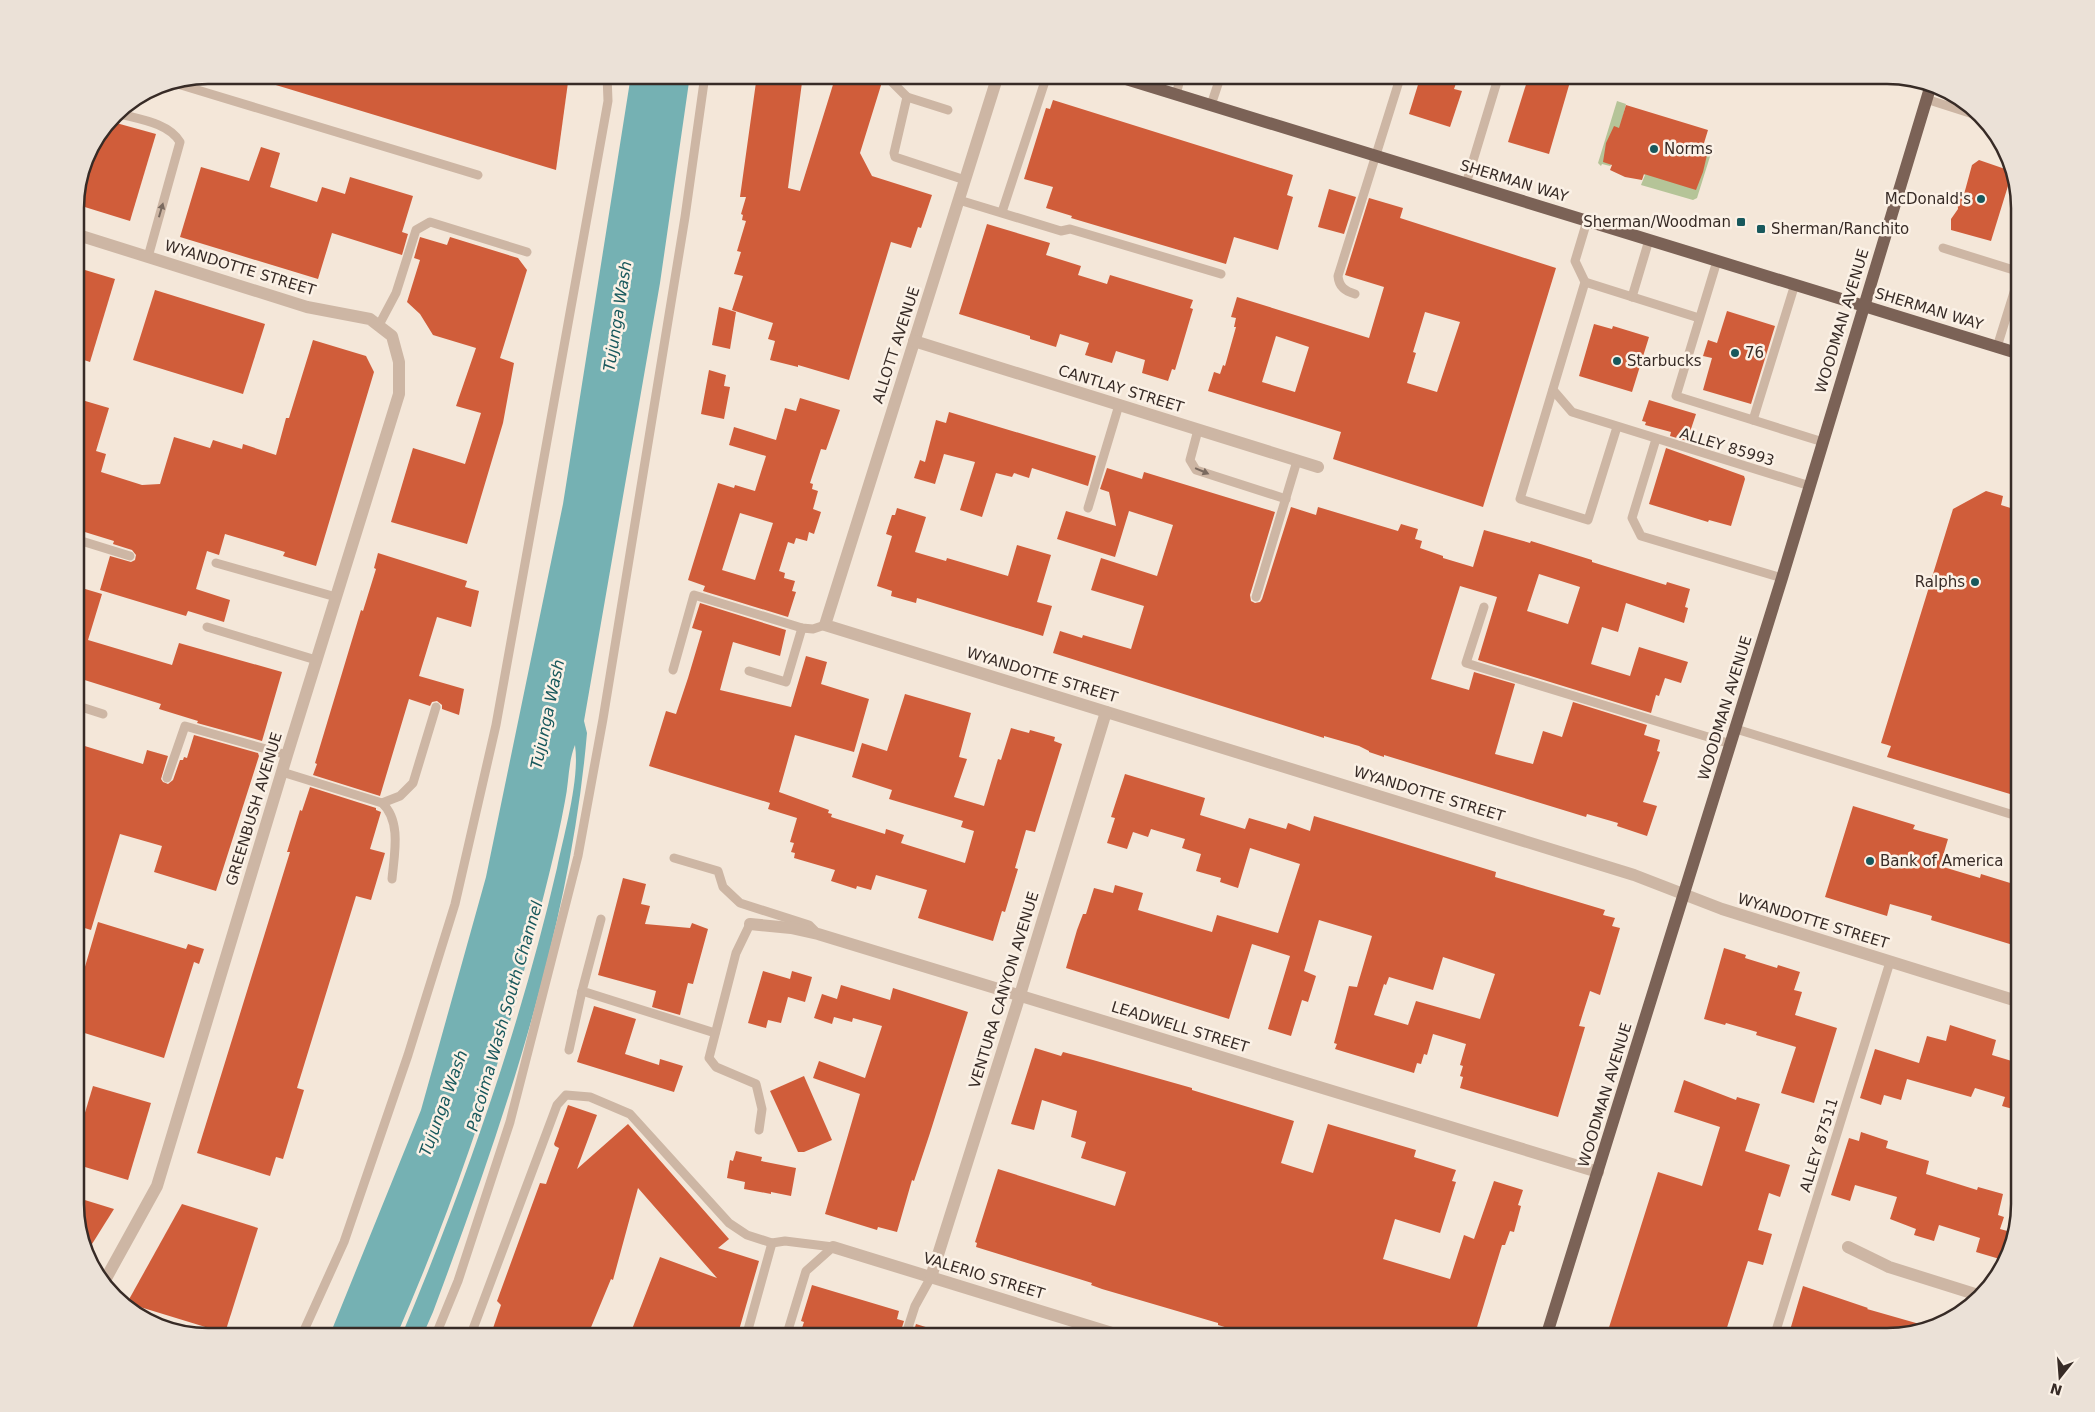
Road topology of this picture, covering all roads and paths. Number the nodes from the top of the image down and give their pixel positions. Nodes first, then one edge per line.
1 (607, 84) edge
2 (704, 84) edge
3 (894, 84) edge
4 (995, 84) edge
5 (1044, 84) edge
6 (1142, 84) edge
7 (1179, 84) edge
8 (1218, 84) edge
9 (1399, 84) edge
10 (1496, 84) edge
11 (185, 86) edge
12 (1176, 94) junction
13 (1928, 94) edge
14 (907, 97) junction
15 (1211, 105) junction
16 (1960, 108) edge
17 (948, 110) dead end
18 (125, 116) edge
19 (1375, 156) junction
20 (478, 176) dead end
21 (965, 180) junction
22 (1466, 184) junction
23 (959, 200) junction
24 (1002, 212) junction
25 (1587, 221) junction
26 (84, 237) edge
27 (1649, 240) junction
28 (1943, 248) dead end
29 (527, 252) dead end
30 (148, 257) junction
31 (1717, 261) junction
32 (2011, 269) edge
33 (1220, 274) dead end
34 (1585, 282) junction
35 (1795, 284) junction
36 (1355, 294) dead end
37 (1632, 297) junction
38 (2011, 301) edge
39 (1863, 306) junction
40 (1699, 318) junction
41 (379, 325) junction
42 (392, 336) joint
43 (914, 341) junction
44 (1997, 347) junction
45 (2011, 351) edge
46 (1553, 390) junction
47 (1119, 406) junction
48 (1753, 420) junction
49 (1617, 427) junction
50 (1198, 430) junction
51 (1656, 439) junction
52 (1823, 442) junction
53 (1297, 461) junction
54 (1318, 467) dead end
55 (1810, 486) junction
56 (1286, 499) junction
57 (1088, 508) dead end
58 (84, 542) edge
59 (130, 556) dead end
60 (216, 563) dead end
61 (1782, 578) junction
62 (336, 597) junction
63 (1256, 597) dead end
64 (1484, 607) dead end
65 (825, 626) junction
66 (207, 627) dead end
67 (802, 628) junction
68 (316, 660) junction
69 (673, 670) dead end
70 (748, 671) dead end
71 (436, 707) dead end
72 (84, 708) edge
73 (1106, 712) junction
74 (103, 714) dead end
75 (1736, 729) junction
76 (1731, 744) junction
77 (287, 755) junction
78 (282, 772) junction
79 (166, 778) dead end
80 (382, 803) junction
81 (2011, 814) edge
82 (674, 858) dead end
83 (392, 880) dead end
84 (1684, 895) junction
85 (601, 919) dead end
86 (750, 924) joint
87 (818, 934) junction
88 (1890, 962) junction
89 (582, 992) junction
90 (1020, 996) junction
91 (2011, 999) edge
92 (715, 1033) junction
93 (570, 1050) dead end
94 (759, 1130) dead end
95 (1598, 1172) junction
96 (772, 1243) junction
97 (833, 1247) junction
98 (1848, 1247) dead end
99 (107, 1276) edge
100 (931, 1277) junction
101 (1973, 1293) edge
102 (306, 1328) edge
103 (439, 1328) edge
104 (473, 1328) edge
105 (748, 1328) edge
106 (789, 1328) edge
107 (908, 1328) edge
108 (1085, 1328) edge
109 (1549, 1328) edge
110 (1777, 1328) edge

1 - 102 lane
2 - 103 lane
3 - 14 lane
4 - 21 street, ALLOTT AVENUE
5 - 24 lane
6 - 12 main road, SHERMAN WAY
7 - 12 lane
8 - 15 lane
9 - 19 lane
10 - 22 lane
11 - 20 lane
12 - 15 main road, SHERMAN WAY
13 - 16 lane
13 - 39 main road, WOODMAN AVENUE
14 - 17 lane
14 - 21 lane
15 - 19 main road, SHERMAN WAY
30 -> 18 lane
19 - 22 main road, SHERMAN WAY
19 - 36 lane
21 - 23 street, ALLOTT AVENUE
22 - 25 main road, SHERMAN WAY
23 - 24 lane
23 - 43 street, ALLOTT AVENUE
24 - 33 lane
25 - 27 main road, SHERMAN WAY
25 - 34 lane
26 - 30 street, WYANDOTTE STREET
27 - 31 main road, SHERMAN WAY
27 - 37 lane
28 - 32 lane
29 - 41 lane
30 - 41 street, WYANDOTTE STREET
31 - 35 main road, SHERMAN WAY
31 - 40 lane
34 - 37 lane
34 - 46 lane
35 - 39 main road, SHERMAN WAY
35 - 48 lane
37 - 40 lane
38 - 44 lane
39 - 44 main road, SHERMAN WAY
39 - 52 main road, WOODMAN AVENUE
40 - 48 lane
41 - 42 street, WYANDOTTE STREET
42 - 62 street, GREENBUSH AVENUE
43 - 47 street, CANTLAY STREET
43 - 65 street, ALLOTT AVENUE
44 - 45 main road, SHERMAN WAY
46 - 49 lane, ALLEY 85993
46 - 49 lane
47 - 50 street, CANTLAY STREET
47 - 57 lane
48 - 52 lane
49 - 51 lane, ALLEY 85993
50 - 53 street, CANTLAY STREET
50 -> 56 lane
51 - 55 lane, ALLEY 85993
51 - 61 lane
52 - 55 main road, WOODMAN AVENUE
53 - 54 street, CANTLAY STREET
53 - 56 lane
55 - 61 main road, WOODMAN AVENUE
56 - 63 lane
58 - 59 lane
60 - 62 lane
61 - 75 main road, WOODMAN AVENUE
62 - 68 street, GREENBUSH AVENUE
64 - 76 lane
65 - 67 lane
65 - 73 street, WYANDOTTE STREET
66 - 68 lane
67 - 69 lane
67 - 70 lane
68 - 77 street, GREENBUSH AVENUE
71 - 80 lane
72 - 74 lane
73 - 84 street, WYANDOTTE STREET
73 - 90 street, VENTURA CANYON AVENUE
75 - 76 main road, WOODMAN AVENUE
75 - 81 lane
76 - 84 main road, WOODMAN AVENUE
77 - 78 street, GREENBUSH AVENUE
77 - 79 lane
78 - 80 lane
78 - 99 street, GREENBUSH AVENUE
80 - 83 lane
82 - 87 lane
84 - 88 street, WYANDOTTE STREET
84 - 95 main road, WOODMAN AVENUE
85 - 89 lane
86 - 87 street, LEADWELL STREET
86 - 92 lane
87 - 90 street, LEADWELL STREET
88 - 91 street, WYANDOTTE STREET
88 - 110 lane, ALLEY 87511
89 - 92 lane
89 - 93 lane
90 - 95 street, LEADWELL STREET
90 - 100 street, VENTURA CANYON AVENUE
92 - 94 lane
95 - 109 main road, WOODMAN AVENUE
96 - 97 lane
96 - 104 lane
96 - 105 lane
97 - 100 street, VALERIO STREET
97 - 106 lane
98 - 101 street
100 - 107 lane
100 - 108 street, VALERIO STREET

